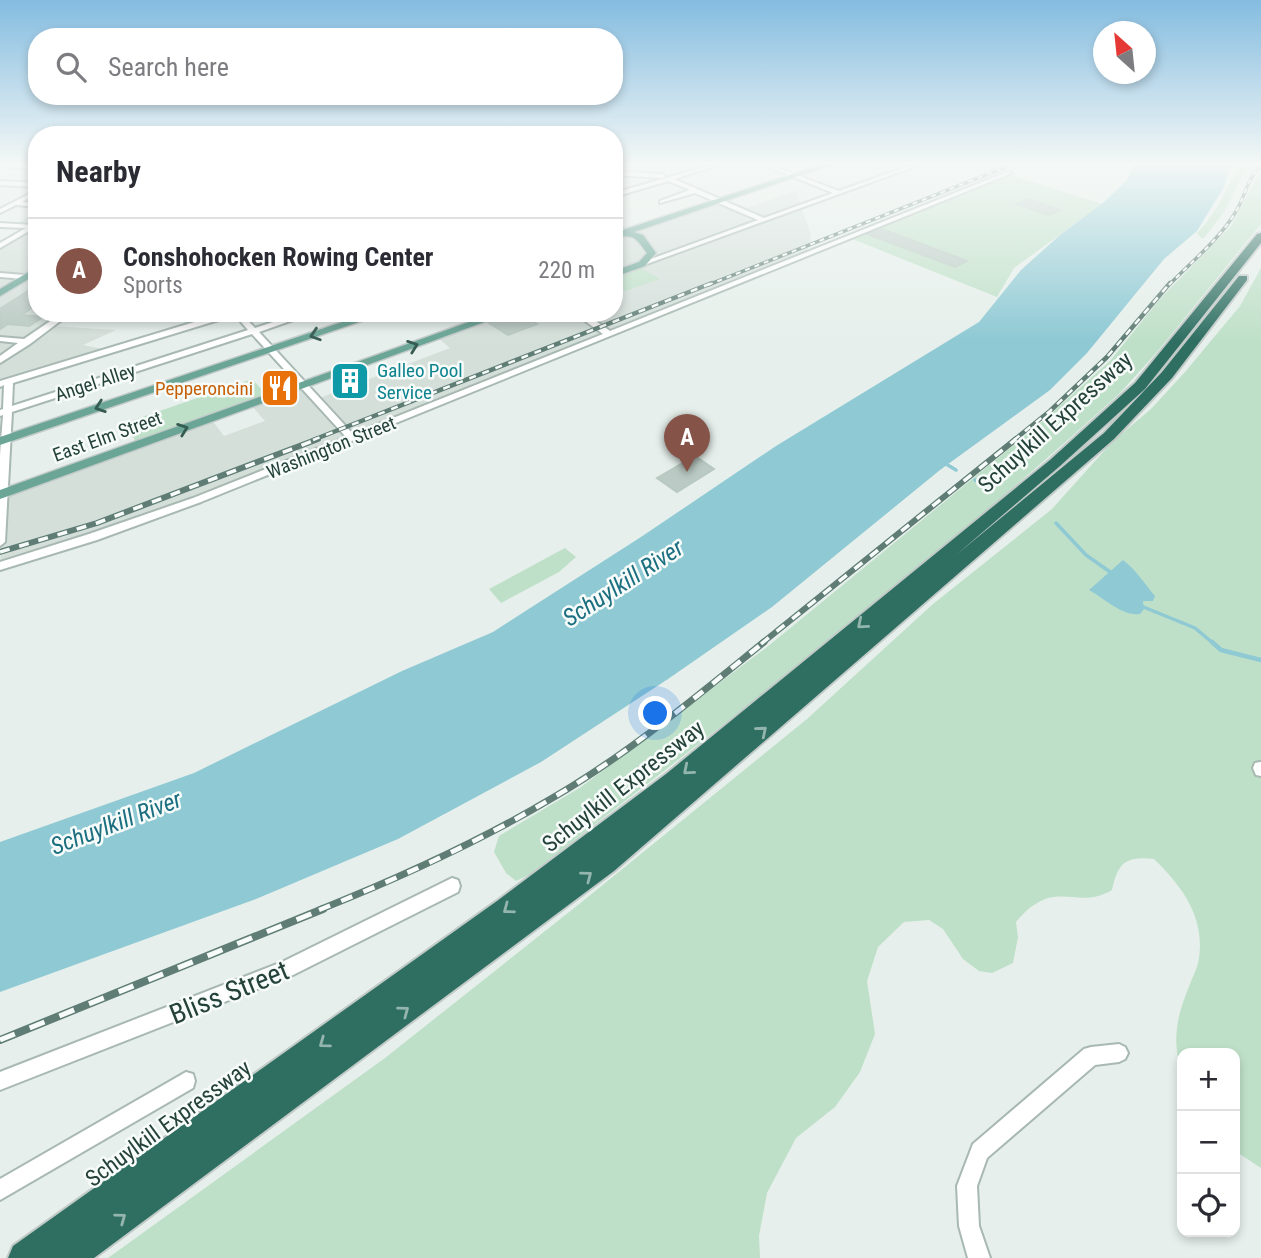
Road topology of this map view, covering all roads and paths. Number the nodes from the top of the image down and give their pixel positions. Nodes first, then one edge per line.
1 (649, 224) edge
2 (652, 224) edge
3 (754, 224) edge
4 (886, 224) edge
5 (0, 225) edge
6 (28, 227) edge
7 (28, 232) edge
8 (625, 232) joint
9 (1261, 236) edge
10 (640, 237) junction
11 (0, 246) edge
12 (652, 250) junction
13 (675, 252) junction
14 (1261, 254) edge
15 (642, 264) junction
16 (623, 271) edge
17 (0, 275) edge
18 (28, 275) edge
19 (25, 277) junction
20 (28, 277) edge
21 (0, 293) edge
22 (55, 322) edge
23 (205, 322) edge
24 (244, 322) edge
25 (281, 322) edge
26 (353, 322) edge
27 (479, 322) edge
28 (591, 322) edge
29 (253, 331) junction
30 (609, 334) junction
31 (0, 339) edge
32 (27, 342) junction
33 (270, 350) junction
34 (0, 360) edge
35 (5, 383) edge
36 (302, 386) junction
37 (4, 411) edge
38 (352, 438) junction
39 (3, 440) edge
40 (2, 495) edge
41 (0, 542) edge
42 (0, 566) edge
43 (452, 886) dead end
44 (1119, 1053) dead end
45 (186, 1080) dead end
46 (0, 1081) edge
47 (0, 1190) edge
48 (24, 1258) edge
49 (66, 1258) edge
50 (979, 1258) edge

1 - 8 main road
2 - 10 main road
3 - 13 street
4 - 30 street, Washington Street
5 - 6 street
7 - 11 street
8 - 10 main road
9 -> 48 highway, Schuylkill Expressway
10 - 12 main road
12 - 13 street
12 - 15 main road
13 - 15 street
49 -> 14 highway, Schuylkill Expressway
15 - 16 main road
17 - 19 street
18 - 19 main road
19 - 20 street
19 - 21 main road
22 - 32 street
23 - 35 street
24 - 29 street
25 - 29 street, Angel Alley
26 -> 33 main road
36 -> 27 main road, East Elm Street
28 - 30 street
29 - 33 street
29 - 37 street, Angel Alley
30 - 38 street, Washington Street
31 - 32 street
32 - 34 street
33 - 36 street
33 -> 39 main road
35 - 37 street
36 - 38 street
40 -> 36 main road, East Elm Street
37 - 39 street
38 - 42 street, Washington Street
39 - 40 street
40 - 41 street
43 - 46 street, Bliss Street
44 - 50 street
45 - 47 street

